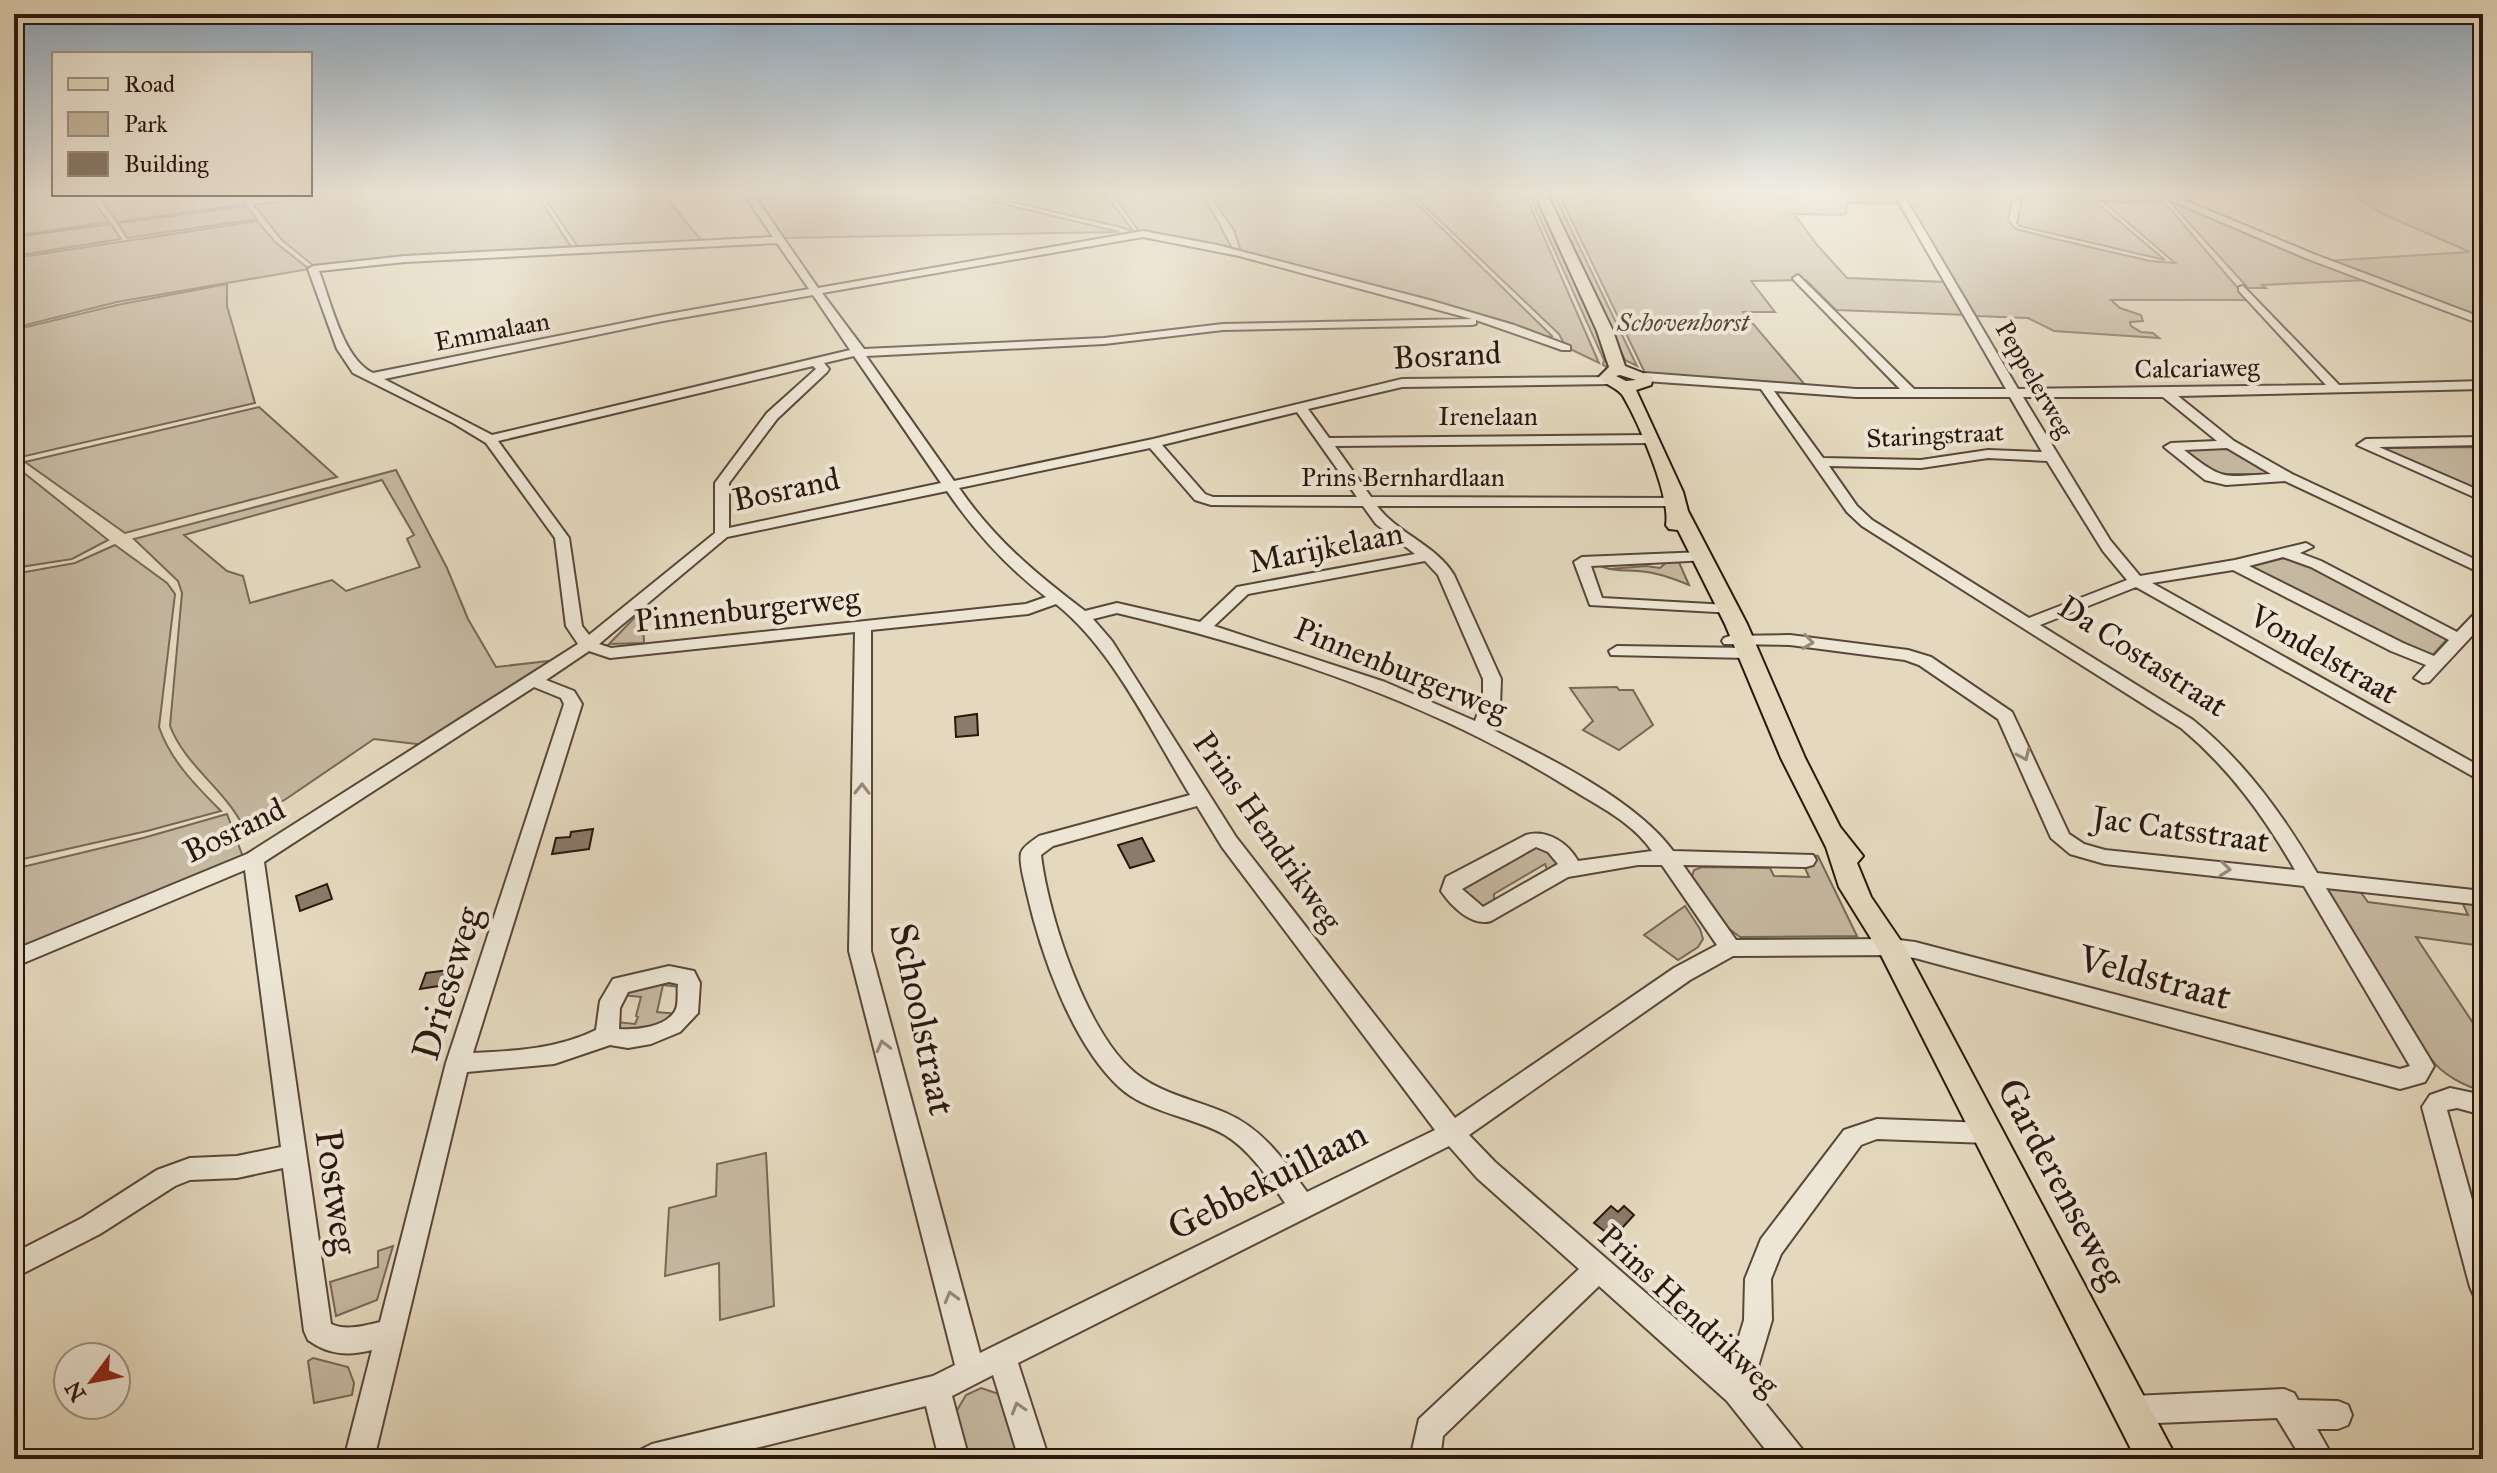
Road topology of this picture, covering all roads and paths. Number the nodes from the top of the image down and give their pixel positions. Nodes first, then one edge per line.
1 (371, 263) edge
2 (797, 263) edge
3 (982, 263) edge
4 (1269, 263) edge
5 (1574, 263) edge
6 (1941, 263) edge
7 (2327, 263) edge
8 (1798, 278) dead end
9 (2243, 289) dead end
10 (818, 292) junction
11 (1491, 322) junction
12 (2483, 322) edge
13 (1566, 348) dead end
14 (860, 352) junction
15 (815, 361) junction
16 (369, 378) junction
17 (1626, 380) junction
18 (2480, 386) edge
19 (1766, 388) junction
20 (2336, 389) junction
21 (1911, 393) junction
22 (2014, 393) junction
23 (2166, 393) junction
24 (1301, 408) junction
25 (490, 439) junction
26 (1650, 439) junction
27 (2483, 441) edge
28 (1326, 442) junction
29 (1153, 443) junction
30 (2229, 444) junction
31 (2052, 457) junction
32 (1821, 462) junction
33 (2287, 477) junction
34 (950, 485) junction
35 (2483, 497) edge
36 (1368, 501) junction
37 (1678, 507) junction
38 (722, 534) junction
39 (2306, 547) dead end
40 (2288, 554) junction
41 (1427, 556) junction
42 (1697, 557) junction
43 (2235, 565) junction
44 (2483, 569) edge
45 (2137, 581) junction
46 (1056, 599) junction
47 (1722, 610) junction
48 (2483, 614) edge
49 (1082, 617) junction
50 (2027, 624) junction
51 (863, 627) junction
52 (1203, 628) junction
53 (2459, 639) junction
54 (587, 645) junction
55 (1739, 647) junction
56 (1617, 651) dead end
57 (2437, 663) junction
58 (2423, 678) dead end
59 (534, 681) junction
60 (1479, 729) junction
61 (2483, 776) edge
62 (1200, 799) junction
63 (1668, 857) junction
64 (254, 859) junction
65 (1806, 860) dead end
66 (1563, 871) junction
67 (2310, 878) junction
68 (2483, 898) edge
69 (1891, 947) junction
70 (1730, 948) junction
71 (14, 959) edge
72 (608, 1035) dead end
73 (458, 1063) junction
74 (2400, 1079) joint
75 (2483, 1105) edge
76 (1452, 1133) junction
77 (1988, 1133) junction
78 (294, 1155) junction
79 (1303, 1207) junction
80 (14, 1266) edge
81 (1599, 1268) junction
82 (2483, 1287) edge
83 (389, 1333) junction
84 (1002, 1358) junction
85 (971, 1372) junction
86 (936, 1389) junction
87 (1737, 1391) junction
88 (2133, 1410) junction
89 (2291, 1414) junction
90 (2338, 1415) dead end
91 (669, 1457) edge
92 (359, 1459) edge
93 (954, 1459) edge
94 (1034, 1459) edge
95 (1425, 1459) edge
96 (1792, 1459) edge
97 (2157, 1459) edge
98 (2319, 1459) edge

1 - 16 street
2 - 10 street, Prins Hendrikweg
3 - 10 street, Emmalaan
4 - 11 street, Emmalaan
5 - 17 main road, Garderenseweg
6 - 22 street, Peppelerweg
7 - 12 street
8 - 21 street
9 - 20 street
10 - 14 street, Prins Hendrikweg
10 - 16 street, Emmalaan
11 - 13 street
11 - 14 street
14 - 15 street
14 - 34 street, Prins Hendrikweg
15 - 25 street
15 - 38 street
16 - 25 street
17 - 19 street, Calcariaweg
17 - 24 street, Bosrand
17 - 26 main road, Garderenseweg
18 - 20 street, Calcariaweg
19 - 21 street, Calcariaweg
19 - 32 street, Da Costastraat
20 - 23 street, Calcariaweg
21 - 22 street, Calcariaweg
22 - 23 street, Calcariaweg
22 - 31 street, Peppelerweg
23 - 30 street
24 - 28 street
24 - 29 street, Bosrand
25 - 54 street
26 - 28 street, Irenelaan
26 - 37 main road, Garderenseweg
27 - 35 street
28 - 36 street
29 - 34 street, Bosrand
29 - 36 street, Prins Bernhardlaan
30 - 33 street
30 - 33 street
31 - 32 street, Staringstraat
31 - 45 street, Peppelerweg
32 - 50 street, Da Costastraat
33 - 44 street
34 - 38 street, Bosrand
34 - 46 street, Prins Hendrikweg
36 - 37 street, Prins Bernhardlaan
36 - 41 street
37 - 42 main road, Garderenseweg
38 - 54 street, Bosrand
39 - 40 street
40 - 43 street
40 - 53 street
41 - 52 street, Marijkelaan
41 - 60 street
42 - 47 main road, Garderenseweg
42 - 47 street
43 - 45 street
43 - 57 street
45 - 50 street
45 - 61 street, Vondelstraat
46 - 49 street, Prins Hendrikweg
46 - 51 street, Pinnenburgerweg
47 - 55 main road, Garderenseweg
48 - 53 street
49 - 52 street, Pinnenburgerweg
49 - 62 street, Prins Hendrikweg
50 - 67 street, Da Costastraat
51 - 54 street, Pinnenburgerweg
85 -> 51 street, Schoolstraat
52 - 60 street, Pinnenburgerweg
53 - 57 street
54 - 59 street, Bosrand
55 - 56 street, Jac Catsstraat
55 -> 67 street, Jac Catsstraat
55 - 69 main road, Garderenseweg
57 - 58 street
59 - 64 street, Bosrand
59 - 73 street, Drieseweg
60 - 63 street, Pinnenburgerweg
62 - 76 street, Prins Hendrikweg
62 - 79 street
63 - 65 street
63 - 66 street
63 - 70 street, Pinnenburgerweg
64 - 71 street, Bosrand
64 - 78 street, Postweg
66 - 66 street
67 - 68 street, Jac Catsstraat
67 - 74 street, Da Costastraat
69 - 70 street, Gebbekuillaan
69 - 74 street, Veldstraat
69 - 77 main road, Garderenseweg
70 - 76 street, Gebbekuillaan
72 - 73 street
73 - 83 street, Drieseweg
75 - 82 street
76 - 79 street, Gebbekuillaan
76 - 81 street, Prins Hendrikweg
77 - 87 street
77 - 88 main road, Garderenseweg
78 - 80 street
78 - 83 street, Postweg
79 - 84 street, Gebbekuillaan
81 - 87 street, Prins Hendrikweg
81 - 95 street
83 - 92 street
84 - 85 street, Gebbekuillaan
94 -> 84 street
85 - 86 street, Gebbekuillaan
86 - 91 street, Gebbekuillaan
86 - 93 street
87 - 96 street, Prins Hendrikweg
88 - 89 street
88 - 97 main road, Garderenseweg
89 - 90 street
89 - 98 street

